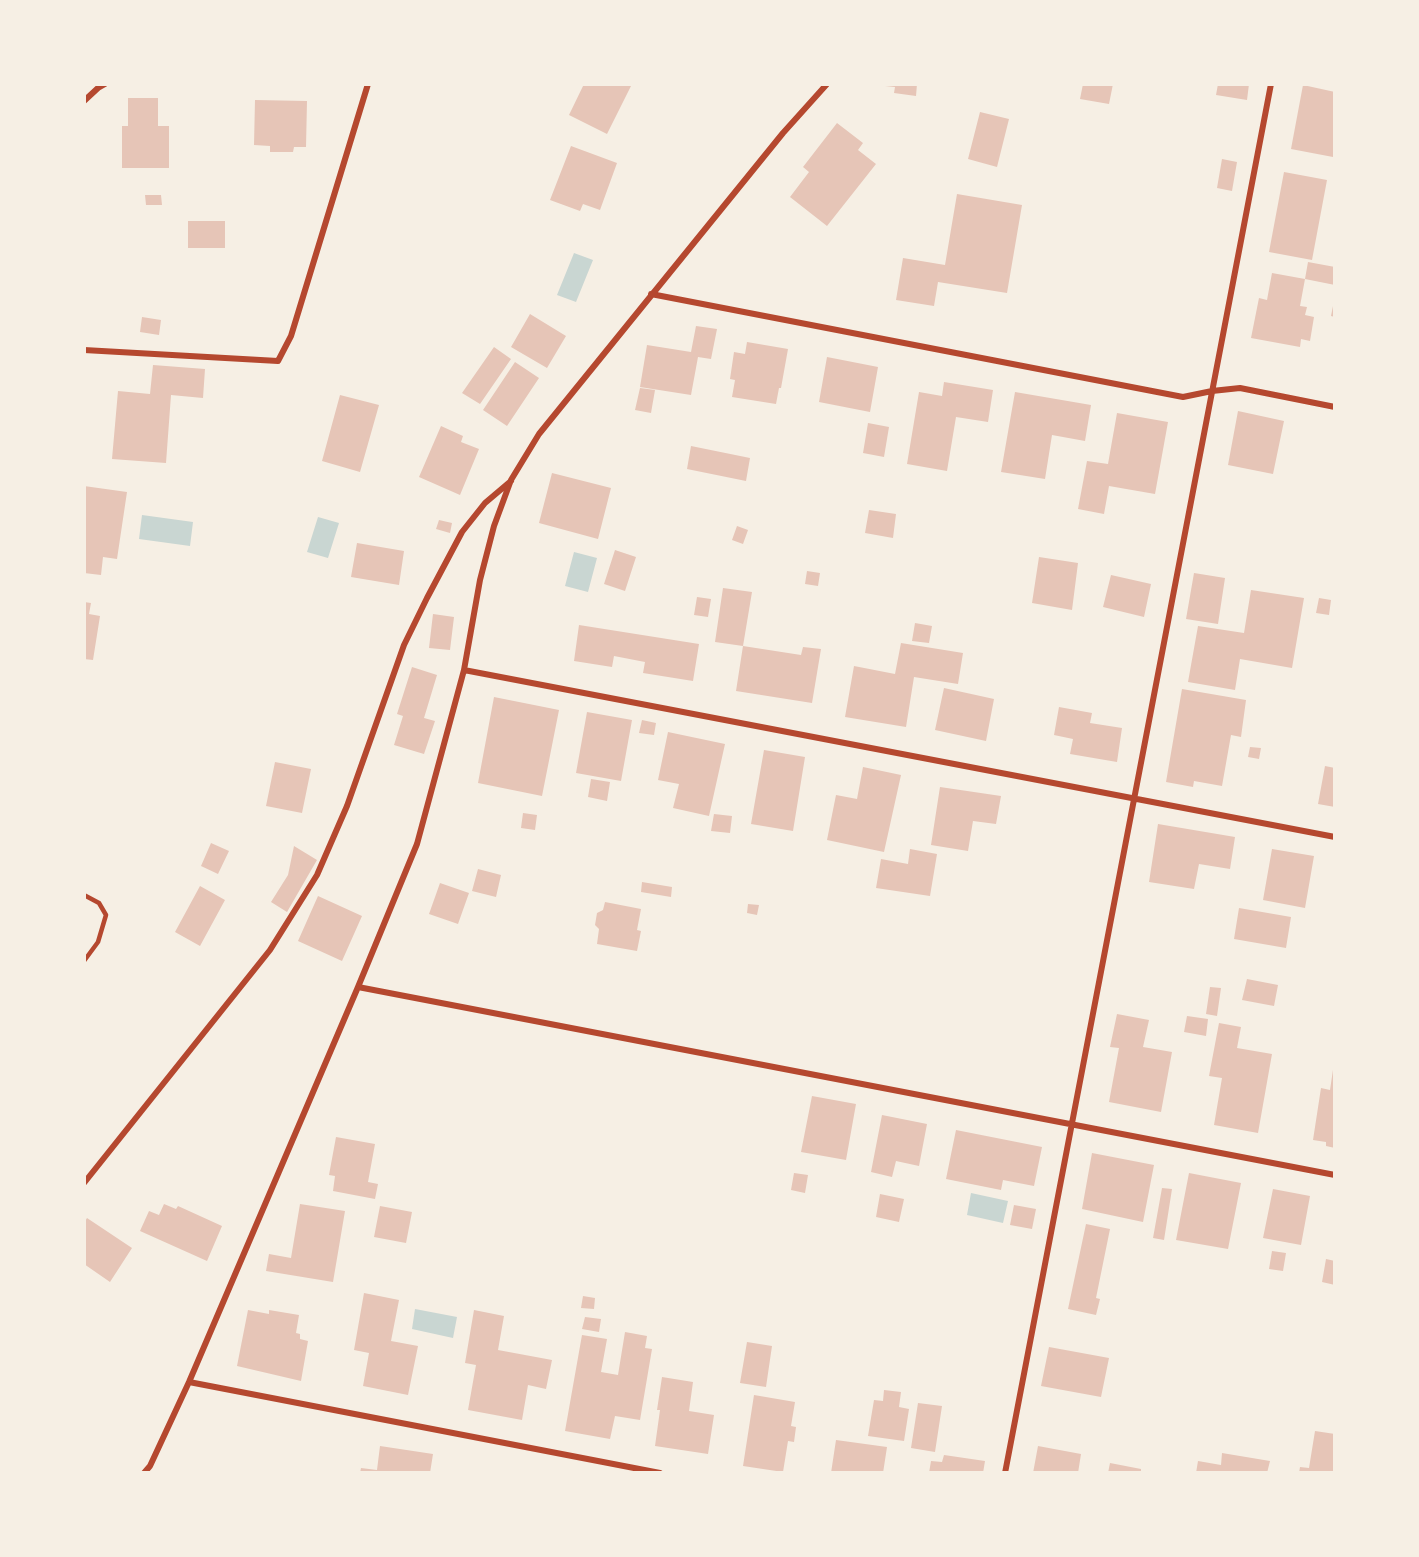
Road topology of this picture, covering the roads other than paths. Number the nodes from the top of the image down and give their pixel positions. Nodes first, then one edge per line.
1 (105, 84) edge
2 (368, 84) edge
3 (827, 84) edge
4 (1271, 84) edge
5 (84, 101) edge
6 (651, 294) junction
7 (84, 350) edge
8 (1212, 391) junction
9 (1335, 406) edge
10 (512, 480) junction
11 (464, 670) junction
12 (1134, 798) junction
13 (1335, 837) edge
14 (84, 895) edge
15 (84, 961) edge
16 (357, 987) junction
17 (1073, 1124) junction
18 (1335, 1175) edge
19 (84, 1183) edge
20 (189, 1382) junction
21 (151, 1469) edge
22 (144, 1473) edge
23 (660, 1473) edge
24 (1005, 1473) edge

1 - 5 street
2 - 7 street
3 - 6 street
4 - 8 street
6 - 8 street
6 - 10 street
8 - 9 street
8 - 12 street
10 - 11 street
10 - 19 street
11 - 12 street
11 - 16 street
12 - 13 street
12 - 17 street
14 - 15 lane
16 - 17 street
16 - 20 street
17 - 18 street
17 - 24 street
20 - 21 street
20 - 23 street
21 - 22 street

